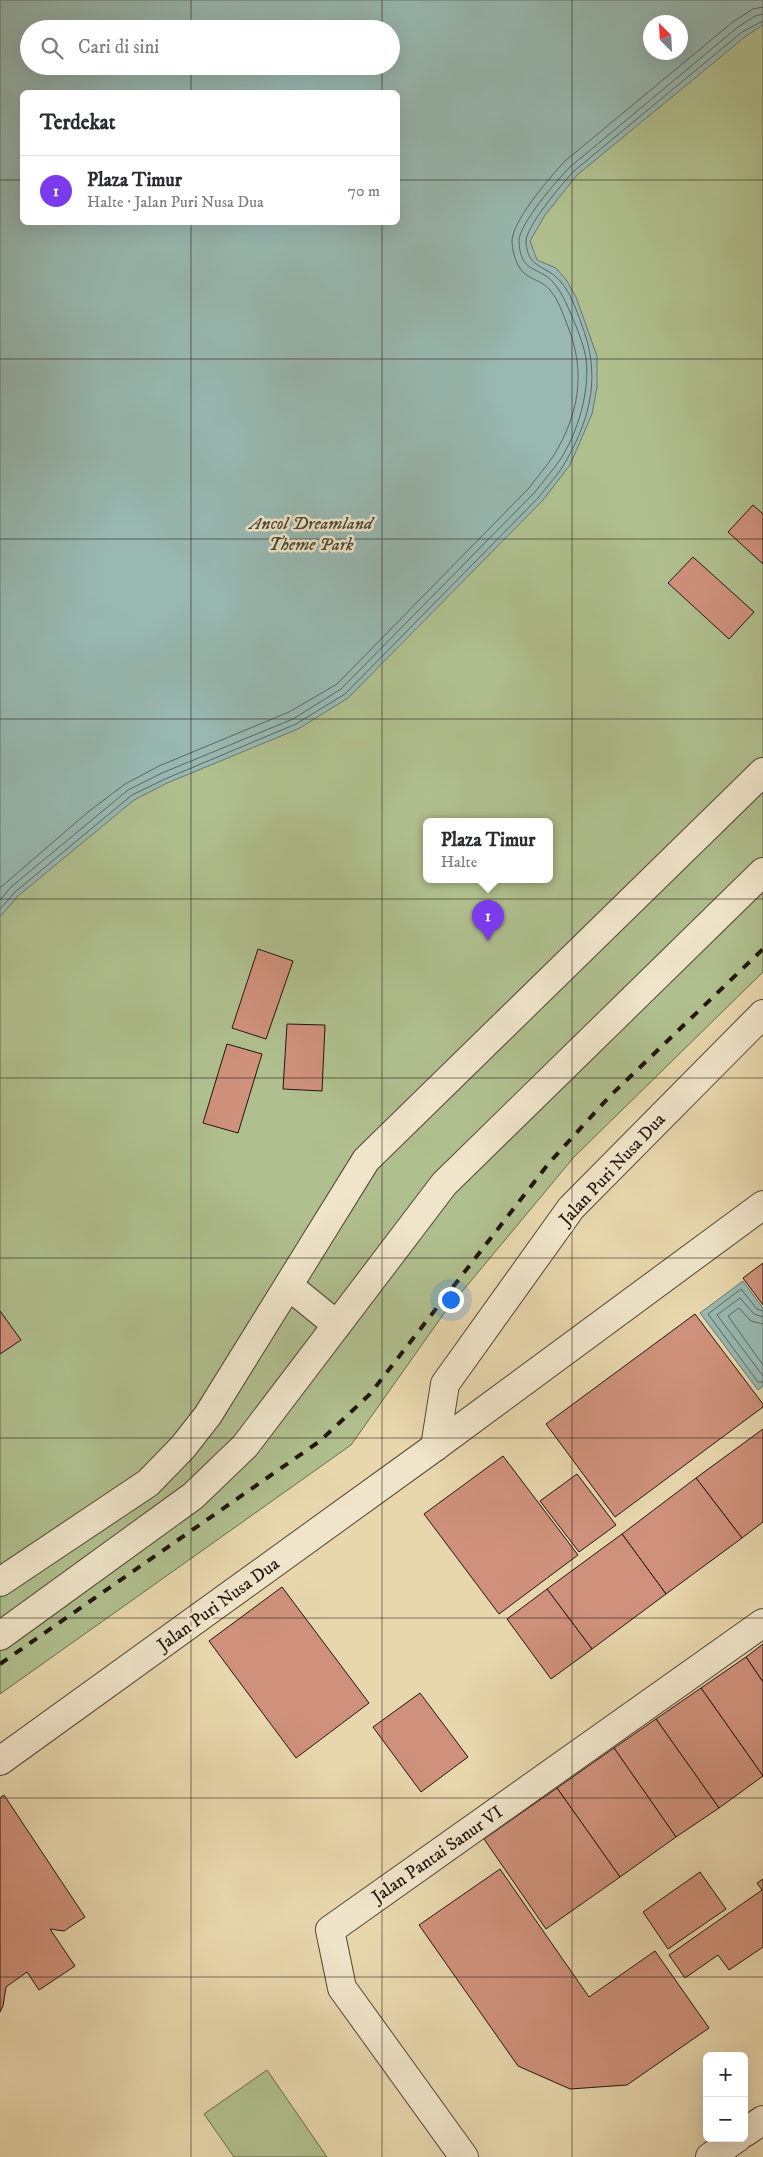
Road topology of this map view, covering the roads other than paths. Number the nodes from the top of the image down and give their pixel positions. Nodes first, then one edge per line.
1 (763, 772) edge
2 (763, 872) edge
3 (763, 1014) edge
4 (763, 1205) edge
5 (289, 1286) junction
6 (336, 1325) junction
7 (435, 1447) junction
8 (0, 1582) edge
9 (763, 1623) edge
10 (0, 1636) edge
11 (0, 1761) edge
12 (763, 2120) edge
13 (748, 2130) edge
14 (731, 2142) edge
15 (464, 2157) edge
16 (710, 2157) edge

1 - 5 street
2 - 6 street
3 - 7 street, Jalan Puri Nusa Dua
4 - 7 street, Jalan Puri Nusa Dua
5 - 6 street
5 - 8 street
6 - 10 street
7 - 11 street, Jalan Puri Nusa Dua
9 - 15 street, Jalan Pantai Sanur VI
12 - 13 street
14 - 16 street

